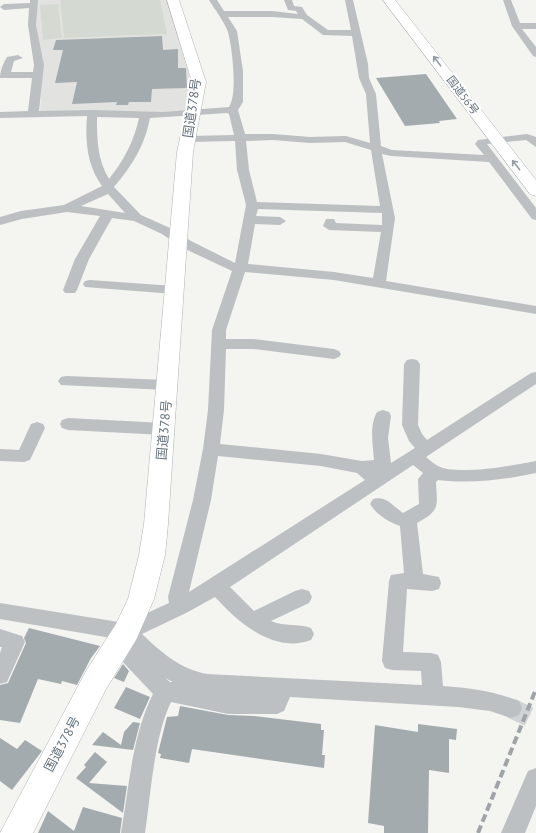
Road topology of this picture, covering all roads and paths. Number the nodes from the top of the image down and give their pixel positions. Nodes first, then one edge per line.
1 (173, 0) edge
2 (213, 0) edge
3 (288, 0) edge
4 (349, 0) edge
5 (389, 0) edge
6 (400, 0) edge
7 (507, 0) edge
8 (33, 6) edge
9 (7, 9) dead end
10 (222, 14) junction
11 (304, 17) junction
12 (516, 26) junction
13 (536, 26) edge
14 (357, 33) junction
15 (536, 54) edge
16 (18, 58) dead end
17 (3, 75) edge
18 (38, 75) junction
19 (232, 111) junction
20 (92, 113) junction
21 (193, 113) junction
22 (0, 115) edge
23 (33, 115) junction
24 (145, 115) junction
25 (240, 138) junction
26 (189, 139) junction
27 (504, 139) junction
28 (536, 144) edge
29 (377, 149) junction
30 (492, 159) junction
31 (536, 168) edge
32 (108, 187) junction
33 (536, 191) edge
34 (252, 205) junction
35 (67, 208) junction
36 (387, 210) junction
37 (108, 214) junction
38 (536, 216) edge
39 (137, 218) junction
40 (250, 220) junction
41 (0, 221) edge
42 (280, 221) dead end
43 (330, 222) dead end
44 (387, 229) junction
45 (178, 238) junction
46 (240, 268) junction
47 (379, 283) junction
48 (90, 284) dead end
49 (70, 290) dead end
50 (174, 290) junction
51 (536, 310) edge
52 (218, 344) junction
53 (334, 354) dead end
54 (412, 364) dead end
55 (536, 377) edge
56 (66, 381) dead end
57 (168, 385) junction
58 (383, 416) dead end
59 (68, 424) dead end
60 (37, 428) dead end
61 (164, 429) junction
62 (211, 449) junction
63 (419, 452) junction
64 (0, 455) edge
65 (361, 467) junction
66 (536, 467) edge
67 (435, 473) junction
68 (377, 480) junction
69 (379, 504) dead end
70 (408, 520) junction
71 (216, 586) junction
72 (302, 597) dead end
73 (179, 607) junction
74 (0, 611) edge
75 (252, 621) junction
76 (126, 632) junction
77 (304, 634) dead end
78 (0, 638) edge
79 (0, 675) edge
80 (284, 688) junction
81 (165, 692) junction
82 (433, 695) junction
83 (511, 708) tunnel mouth
84 (536, 779) edge
85 (16, 833) edge
86 (133, 833) edge
87 (513, 833) edge

1 - 21 highway, 国道378号
2 - 10 street
3 - 11 street
4 - 14 street
27 -> 5 highway, 国道56号
6 - 27 highway, 国道56号
7 - 12 street
8 - 9 street
8 - 18 street
10 - 11 street
10 - 19 street
11 - 14 street
12 - 13 street
12 - 15 street
14 - 29 street
16 - 17 street
17 - 18 street
18 - 23 street
19 - 21 street
19 - 25 street
20 - 23 street
20 - 24 street
20 - 32 street
21 - 24 street
21 - 26 highway, 国道378号
22 - 23 street
24 - 32 street
25 - 26 street
25 - 29 street
25 - 34 street
26 - 45 highway, 国道378号
27 - 28 street
27 - 30 street
27 - 31 highway, 国道56号
33 -> 27 highway, 国道56号
29 - 30 street
29 - 36 street
30 - 38 street
32 - 35 street
32 - 39 street
34 - 36 street
34 - 40 street
35 - 37 street
35 - 41 street
36 - 44 street
37 - 39 street
37 - 49 street
39 - 45 street
40 - 42 street
40 - 46 street
43 - 44 street
44 - 47 street
45 - 46 street
45 - 50 highway, 国道378号
46 - 47 street
46 - 52 street
47 - 51 street
48 - 50 street
50 - 57 highway, 国道378号
52 - 53 street
52 - 62 street
54 - 63 street
55 - 63 street
56 - 57 street
57 - 61 highway, 国道378号
58 - 65 street
59 - 61 street
60 - 64 street
61 - 76 highway, 国道378号
62 - 65 street
62 - 73 street
63 - 67 street
63 - 68 street
65 - 68 street
66 - 67 street
67 - 70 street
68 - 71 street
69 - 70 street
70 - 82 street
71 - 73 street
71 - 75 street
72 - 75 street
73 - 76 street
74 - 76 street
75 - 77 street
76 - 80 street
76 - 81 street
76 - 85 highway, 国道378号
78 - 79 street
80 - 81 street
80 - 82 street
81 - 86 street
82 - 83 street
84 - 87 street

